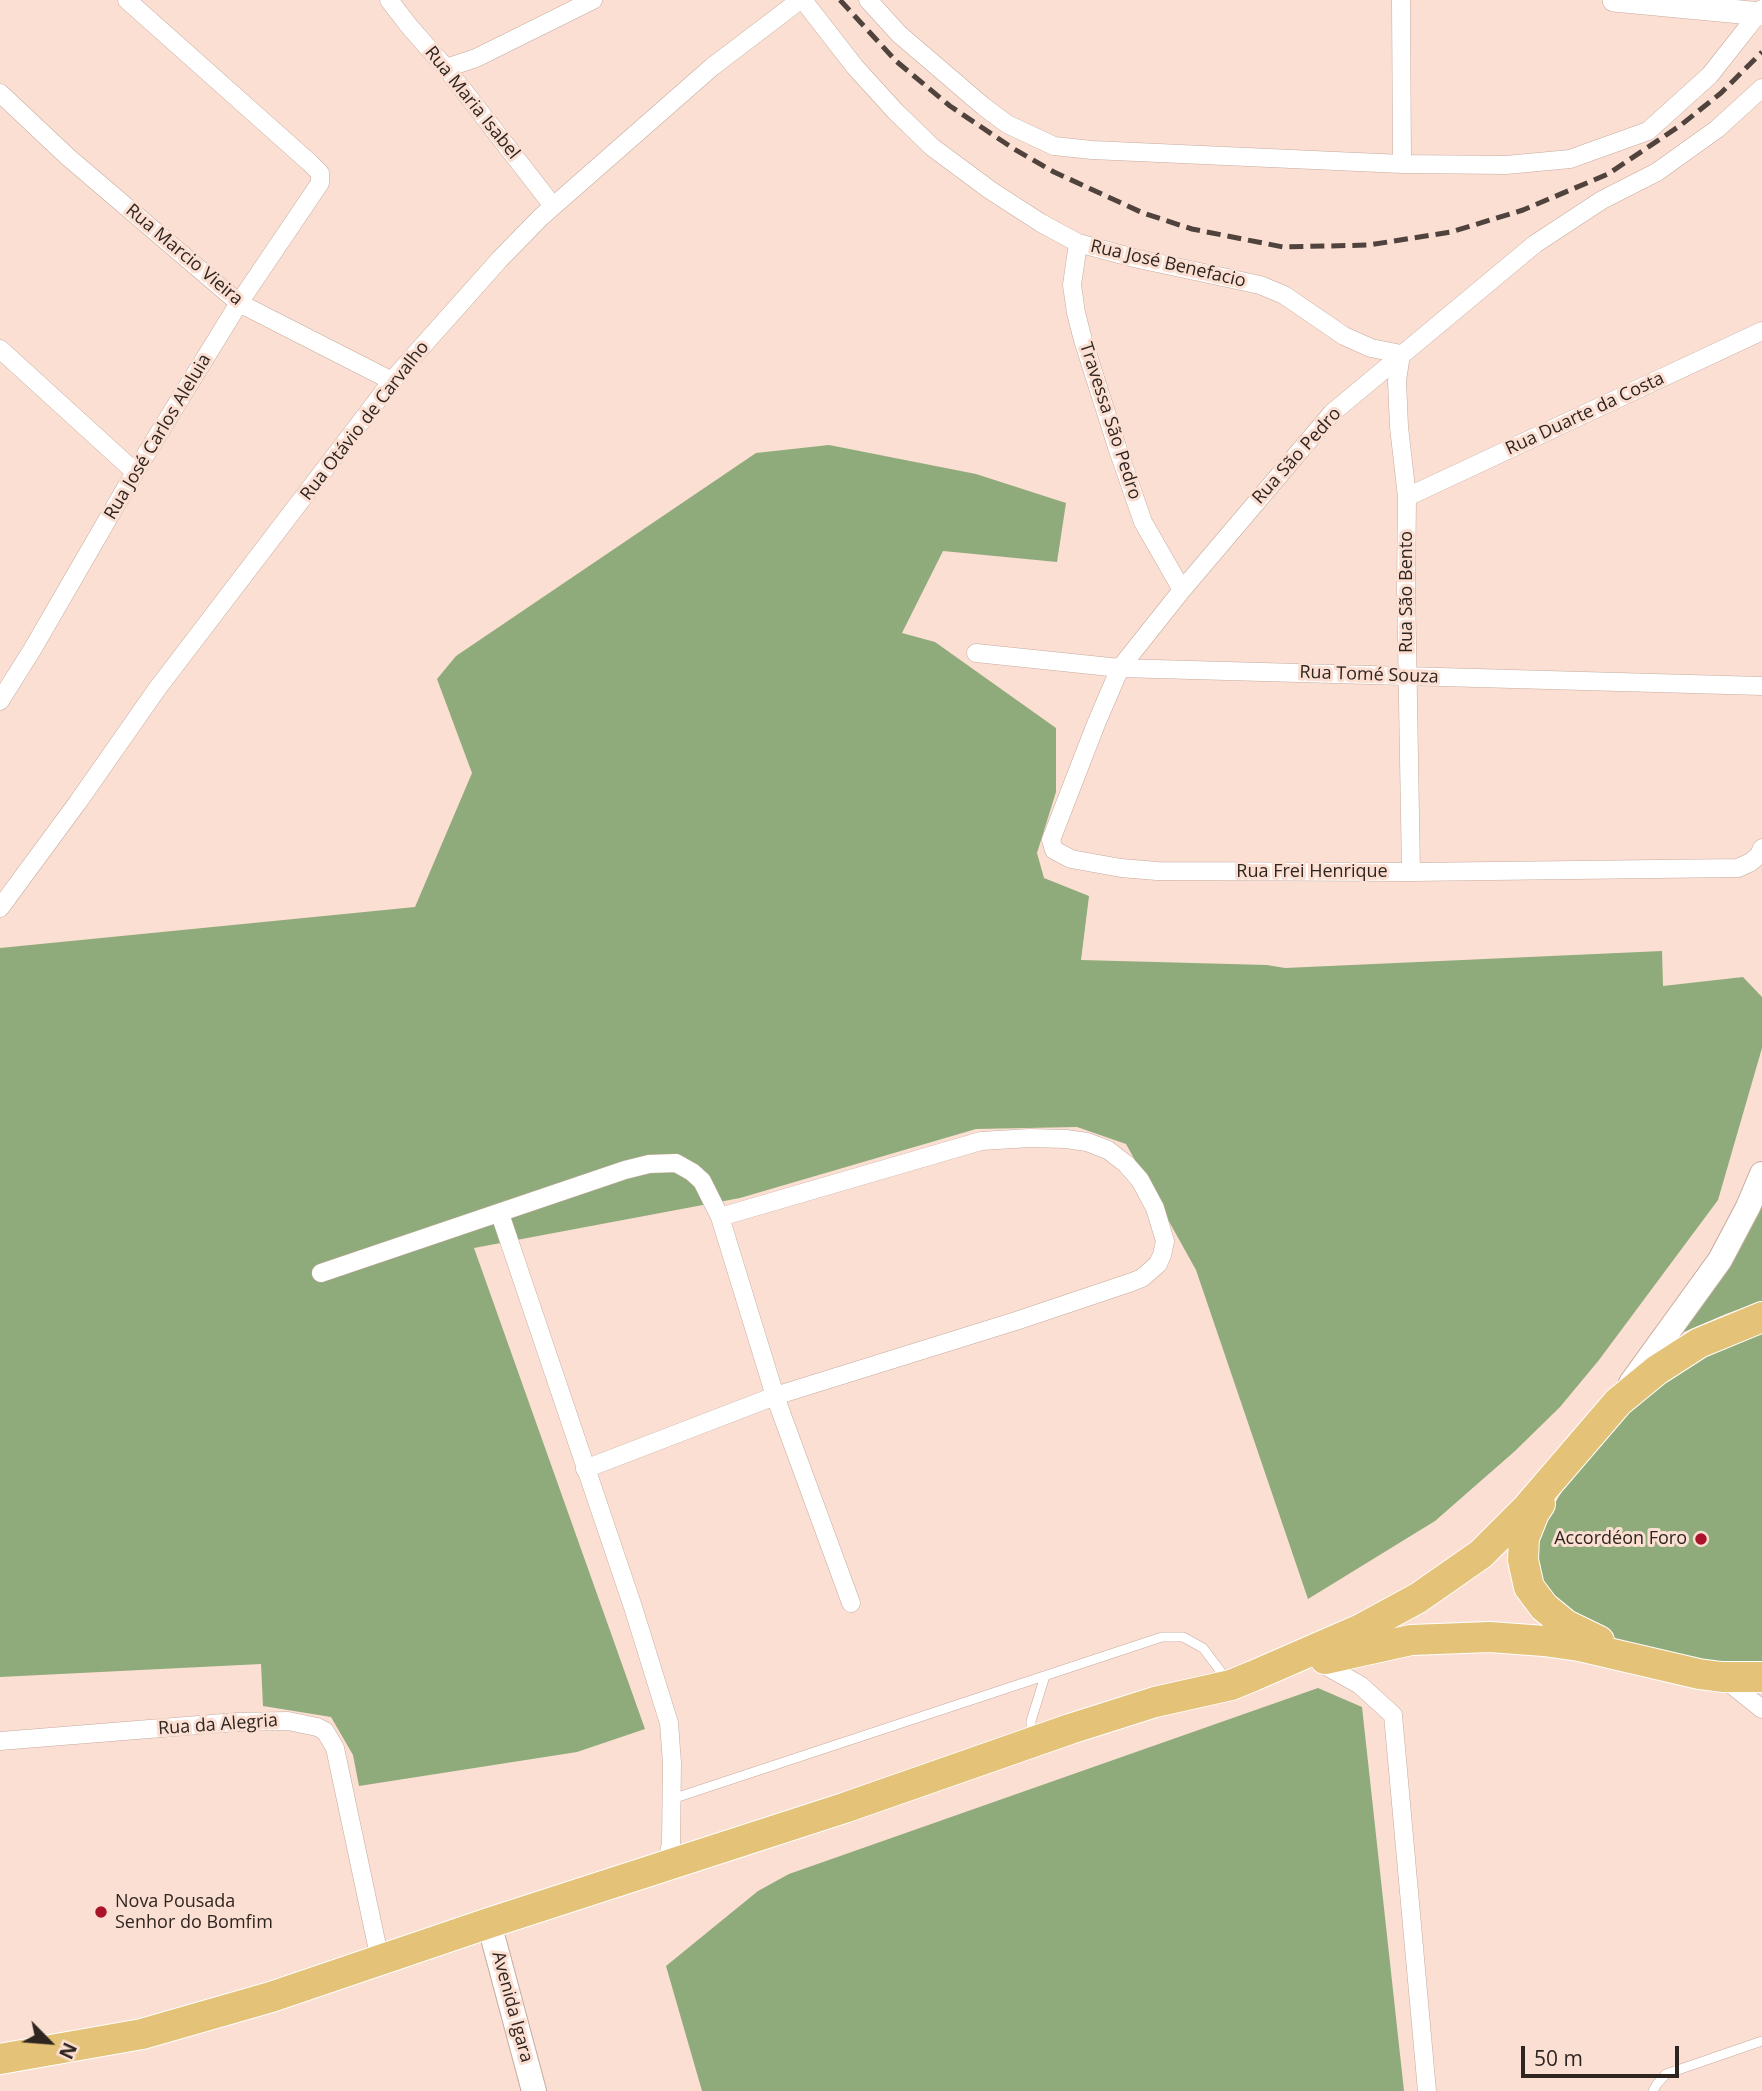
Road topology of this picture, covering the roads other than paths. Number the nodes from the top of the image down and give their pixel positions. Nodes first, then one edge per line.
1 (127, 0) edge
2 (389, 0) edge
3 (593, 0) edge
4 (802, 0) edge
5 (868, 0) edge
6 (1401, 0) edge
7 (1614, 0) edge
8 (1761, 12) edge
9 (446, 68) junction
10 (1762, 88) edge
11 (0, 93) edge
12 (1402, 164) junction
13 (553, 206) junction
14 (1078, 243) junction
15 (239, 303) junction
16 (1762, 331) edge
17 (0, 348) edge
18 (1401, 354) junction
19 (392, 381) junction
20 (135, 472) junction
21 (1407, 497) junction
22 (1182, 590) junction
23 (976, 653) dead end
24 (1120, 668) junction
25 (1407, 676) junction
26 (1762, 686) edge
27 (0, 701) edge
28 (1762, 848) edge
29 (1411, 872) junction
30 (0, 908) edge
31 (1762, 1174) edge
32 (500, 1214) junction
33 (720, 1217) junction
34 (321, 1273) dead end
35 (1762, 1317) edge
36 (775, 1396) junction
37 (1618, 1402) junction
38 (1576, 1451) junction
39 (585, 1469) junction
40 (851, 1603) dead end
41 (1318, 1661) junction
42 (1637, 1661) junction
43 (1045, 1676) junction
44 (1722, 1677) junction
45 (1762, 1677) edge
46 (1242, 1680) junction
47 (1762, 1709) edge
48 (0, 1741) edge
49 (1031, 1743) junction
50 (672, 1799) junction
51 (667, 1864) junction
52 (489, 1923) junction
53 (380, 1959) junction
54 (1762, 2041) edge
55 (0, 2059) edge
56 (534, 2091) edge
57 (1427, 2091) edge
58 (1654, 2091) edge

1 - 15 street, Rua José Carlos Aleluia
2 - 9 street, Rua Maria Isabel
3 - 9 street
4 - 13 street, Rua Otávio de Carvalho
4 - 14 street, Rua José Benefacio
5 - 12 street
6 - 12 street
7 - 8 street
8 - 12 street
9 - 13 street, Rua Maria Isabel
10 - 18 street, Rua São Pedro
11 - 15 street, Rua Marcio Vieira
13 - 19 street, Rua Otávio de Carvalho
14 - 18 street, Rua José Benefacio
14 - 22 street, Travessa São Pedro
15 - 19 street, Rua Marcio Vieira
15 - 20 street, Rua José Carlos Aleluia
16 - 21 street, Rua Duarte da Costa
17 - 20 street
18 - 21 street, Rua São Bento
18 - 22 street, Rua São Pedro
19 - 30 street, Rua Otávio de Carvalho
20 - 27 street, Rua José Carlos Aleluia
21 - 25 street, Rua São Bento
22 - 24 street, Rua São Pedro
23 - 24 street, Rua Tomé Souza
24 - 25 street, Rua Tomé Souza
24 - 29 street, Rua Frei Henrique
25 - 26 street, Rua Tomé Souza
25 - 29 street, Rua São Bento
28 - 29 street, Rua Frei Henrique
31 - 37 main road
32 - 33 street
32 - 34 street
32 - 39 street
33 - 36 street
33 - 36 street
35 - 37 highway
36 - 39 street
36 - 40 street
37 - 38 highway
38 - 42 highway
38 - 46 highway
39 - 50 street
41 - 42 highway
41 - 46 highway
41 - 57 street
42 - 44 highway
43 - 46 lane
43 - 49 lane
43 - 50 lane
44 - 45 highway
44 - 47 street
46 - 49 highway
48 - 53 street, Rua da Alegria
49 - 51 highway
50 - 51 street
51 - 52 highway
52 - 53 highway
52 - 56 main road, Avenida Igara
53 - 55 highway
54 - 58 lane

